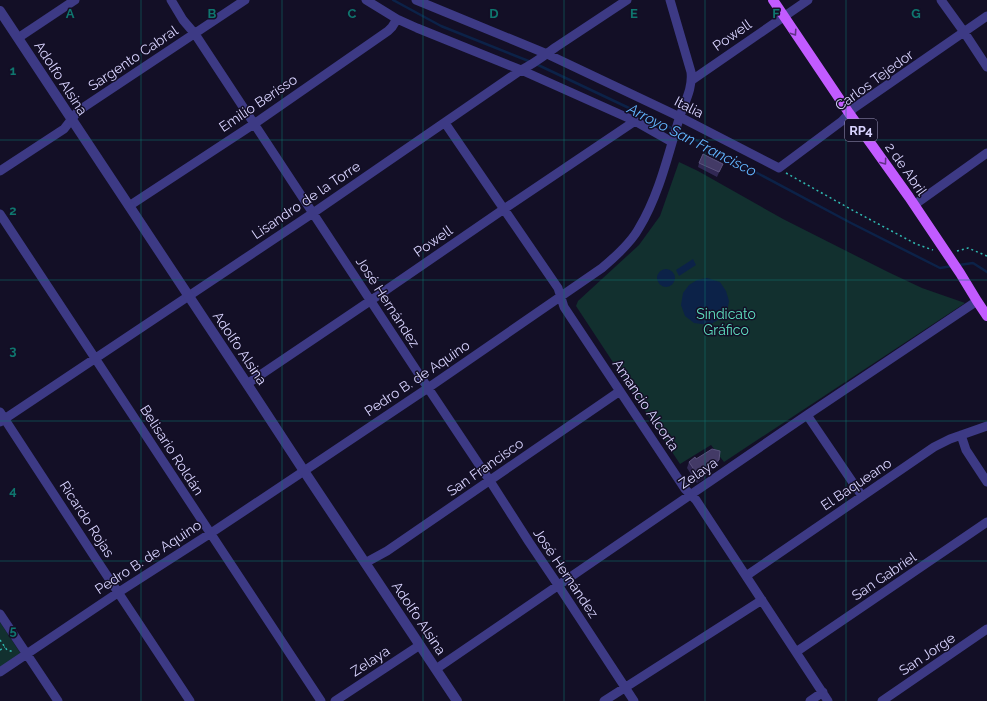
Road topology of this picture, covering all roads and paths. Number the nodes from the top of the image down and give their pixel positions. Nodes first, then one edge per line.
1 (75, 0) edge
2 (171, 0) edge
3 (245, 0) edge
4 (366, 0) edge
5 (416, 0) edge
6 (627, 0) edge
7 (670, 0) edge
8 (772, 0) edge
9 (808, 0) edge
10 (941, 0) edge
11 (430, 2) edge
12 (0, 11) edge
13 (783, 16) junction
14 (987, 16) edge
15 (397, 19) junction
16 (964, 32) junction
17 (195, 34) junction
18 (18, 38) junction
19 (544, 56) junction
20 (987, 67) edge
21 (525, 68) junction
22 (692, 80) junction
23 (849, 113) junction
24 (72, 119) junction
25 (679, 120) junction
26 (635, 121) junction
27 (445, 123) junction
28 (254, 124) junction
29 (673, 139) junction
30 (987, 153) edge
31 (779, 168) junction
32 (0, 171) edge
33 (914, 205) junction
34 (129, 206) junction
35 (504, 209) junction
36 (313, 213) junction
37 (0, 214) edge
38 (942, 246) junction
39 (987, 256) edge
40 (950, 258) junction
41 (188, 296) junction
42 (561, 296) junction
43 (370, 301) junction
44 (977, 302) junction
45 (987, 316) edge
46 (95, 358) junction
47 (247, 384) junction
48 (428, 388) junction
49 (620, 391) junction
50 (807, 415) junction
51 (1, 418) edge
52 (987, 426) edge
53 (961, 435) junction
54 (304, 471) junction
55 (490, 481) junction
56 (987, 482) edge
57 (691, 495) junction
58 (862, 496) junction
59 (987, 522) edge
60 (211, 533) junction
61 (365, 563) junction
62 (746, 576) junction
63 (558, 585) junction
64 (119, 592) junction
65 (762, 600) junction
66 (0, 614) edge
67 (987, 629) edge
68 (0, 640) edge
69 (420, 645) junction
70 (5, 647) junction
71 (0, 650) edge
72 (796, 652) junction
73 (27, 654) junction
74 (436, 669) junction
75 (0, 672) edge
76 (624, 688) junction
77 (822, 692) junction
78 (58, 701) edge
79 (190, 701) edge
80 (321, 701) edge
81 (335, 701) edge
82 (457, 701) edge
83 (604, 701) edge
84 (634, 701) edge
85 (810, 701) edge
86 (828, 701) edge
87 (882, 701) edge

1 - 18 street
2 - 17 street, José Hernández
3 - 17 street, Sargento Cabral
4 - 15 street
5 - 11 street, Italia
6 - 19 street, Lisandro de la Torre
7 - 22 street, Pedro B. de Aquino
8 - 13 main road, 2 de Abril / RP4
9 - 13 street, Powell
10 - 16 street
11 - 19 street, Italia
12 - 18 street, Adolfo Alsina
13 - 22 street, Powell
13 -> 23 main road, 2 de Abril / RP4
14 - 16 street, Carlos Tejedor
15 - 21 street
15 - 28 street, Emilio Berisso
16 - 20 street
16 - 23 street, Carlos Tejedor
17 - 24 street, Sargento Cabral
17 - 28 street, José Hernández
18 - 24 street, Adolfo Alsina
19 - 21 street, Lisandro de la Torre
19 - 25 street, Italia
21 - 26 street
21 - 27 street, Lisandro de la Torre
22 - 25 street, Pedro B. de Aquino
23 - 31 street, Carlos Tejedor
23 -> 33 main road, 2 de Abril / RP4
24 - 32 street, Sargento Cabral
24 - 34 street, Adolfo Alsina
25 - 29 street, Pedro B. de Aquino
25 - 31 street, Italia
26 - 29 street
26 - 35 street, Powell
27 - 35 street, Amancio Alcorta
27 - 36 street, Lisandro de la Torre
28 - 34 street, Emilio Berisso
28 - 36 street, José Hernández
29 - 42 street, Pedro B. de Aquino
30 - 33 street
31 - 38 path
33 - 38 main road, 2 de Abril / RP4
34 - 41 street, Adolfo Alsina
35 - 42 street, Amancio Alcorta
35 - 43 street, Powell
36 - 41 street, Lisandro de la Torre
36 - 43 street, José Hernández
37 - 46 street, Belisario Roldán
38 - 40 main road, 2 de Abril / RP4
39 - 40 path
40 - 44 main road, 2 de Abril / RP4
41 - 46 street, Lisandro de la Torre
41 - 47 street, Adolfo Alsina
42 - 48 street, Pedro B. de Aquino
42 - 49 street, Amancio Alcorta
43 - 47 street, Powell
43 - 48 street, José Hernández
44 - 45 main road, 2 de Abril / RP4
44 - 50 street, Zelaya
46 - 51 street, Lisandro de la Torre
46 - 60 street, Belisario Roldán
47 - 54 street, Adolfo Alsina
48 - 54 street, Pedro B. de Aquino
48 - 55 street, José Hernández
49 - 55 street, San Francisco
49 - 57 street, Amancio Alcorta
50 - 57 street, Zelaya
50 - 58 street
51 - 64 street, Ricardo Rojas
52 - 53 street, El Baqueano
53 - 56 street
53 - 58 street, El Baqueano
54 - 60 street, Pedro B. de Aquino
54 - 61 street, Adolfo Alsina
55 - 61 street, San Francisco
55 - 63 street, José Hernández
57 - 62 street, Amancio Alcorta
57 - 63 street, Zelaya
58 - 62 street, El Baqueano
59 - 72 street, San Gabriel
60 - 64 street, Pedro B. de Aquino
60 - 80 street, Belisario Roldán
61 - 69 street, Adolfo Alsina
62 - 65 street, Amancio Alcorta
63 - 74 street, Zelaya
63 - 76 street, José Hernández
64 - 73 street, Pedro B. de Aquino
64 - 79 street, Ricardo Rojas
65 - 72 street, Amancio Alcorta
65 - 76 street
66 - 73 street
67 - 87 street, San Jorge
68 - 70 path
69 - 74 street, Adolfo Alsina
69 - 81 street, Zelaya
70 - 71 path
70 - 73 path
72 - 77 street, Amancio Alcorta
73 - 75 street, Pedro B. de Aquino
73 - 78 street
74 - 82 street, Adolfo Alsina
76 - 83 street
76 - 84 street, José Hernández
77 - 85 street
77 - 86 street, Amancio Alcorta

